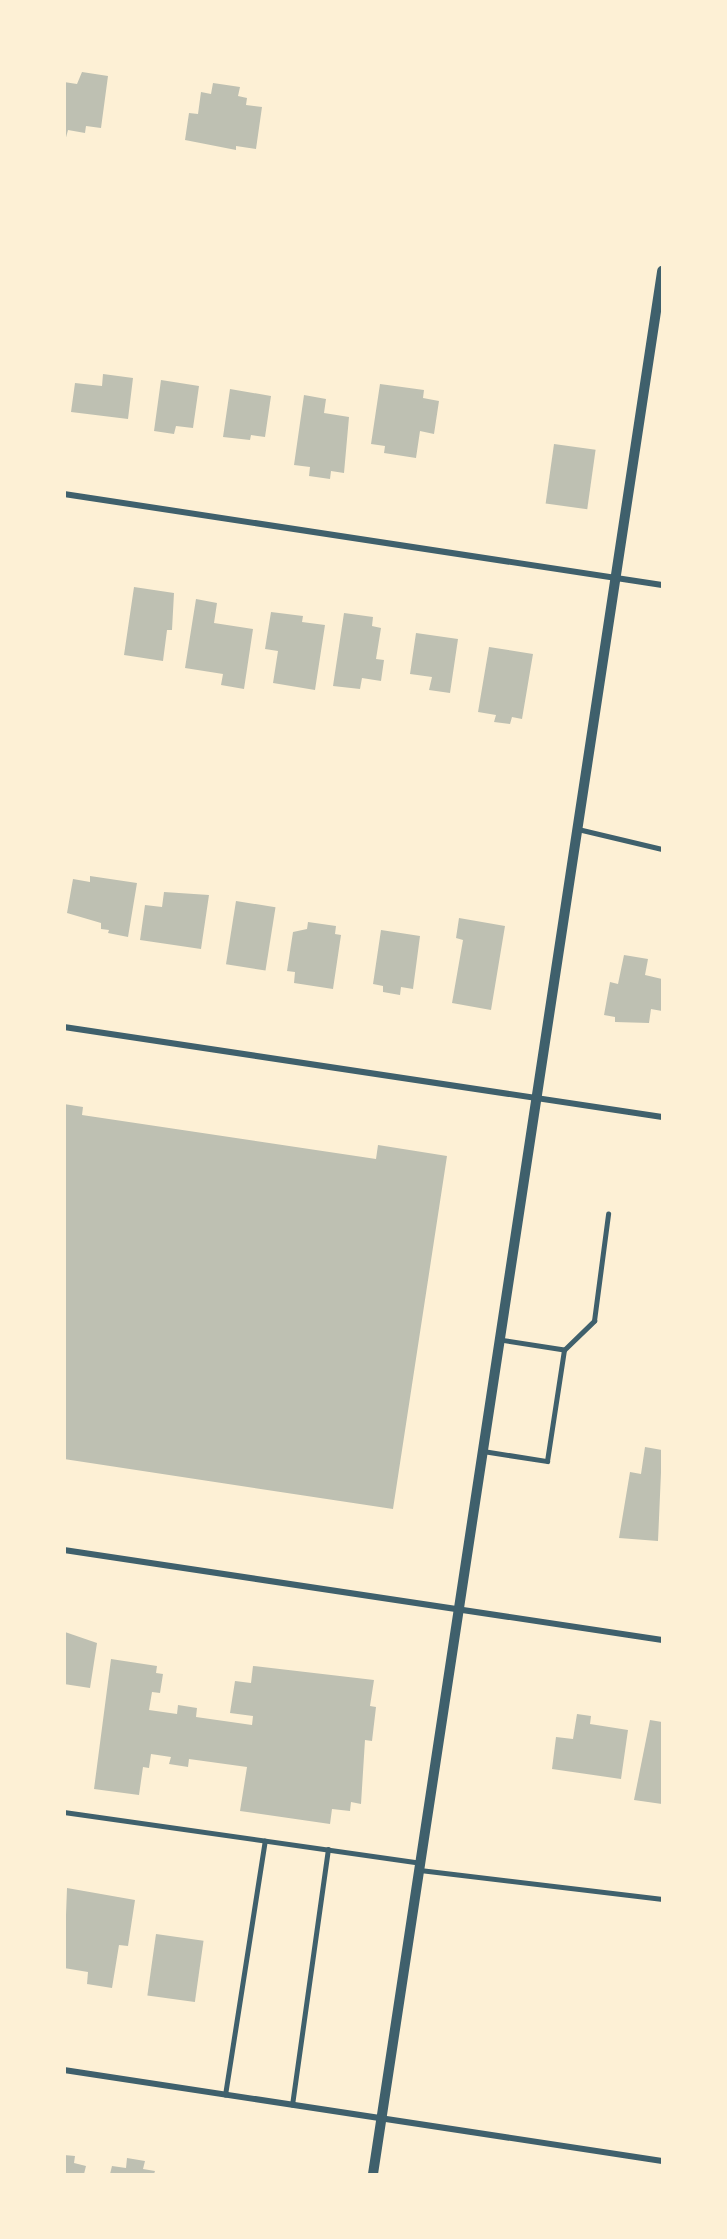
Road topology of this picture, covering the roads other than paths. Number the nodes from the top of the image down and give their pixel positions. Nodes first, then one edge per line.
1 (663, 272) edge
2 (64, 494) edge
3 (616, 577) junction
4 (663, 585) edge
5 (578, 829) junction
6 (663, 849) edge
7 (64, 1027) edge
8 (537, 1099) junction
9 (663, 1117) edge
10 (608, 1214) dead end
11 (500, 1340) junction
12 (564, 1350) junction
13 (483, 1451) junction
14 (64, 1550) edge
15 (459, 1609) junction
16 (663, 1640) edge
17 (64, 1812) edge
18 (265, 1841) junction
19 (328, 1850) junction
20 (420, 1866) junction
21 (663, 1899) edge
22 (64, 2070) edge
23 (225, 2095) junction
24 (292, 2105) junction
25 (382, 2118) junction
26 (663, 2161) edge
27 (373, 2175) edge

1 - 3 street
2 - 3 street
3 - 4 street
3 - 5 street
5 - 6 lane
5 - 8 street
7 - 8 street
8 - 9 street
8 - 11 street
10 - 12 lane
11 - 12 lane
11 - 13 street
12 - 13 lane
13 - 15 street
14 - 15 street
15 - 16 street
15 - 20 street
17 - 18 lane
18 - 19 lane
18 - 23 lane
19 - 20 lane
19 - 24 lane
20 - 21 lane
20 - 25 street
22 - 23 street
23 - 24 street
24 - 25 street
25 - 26 street
25 - 27 street

